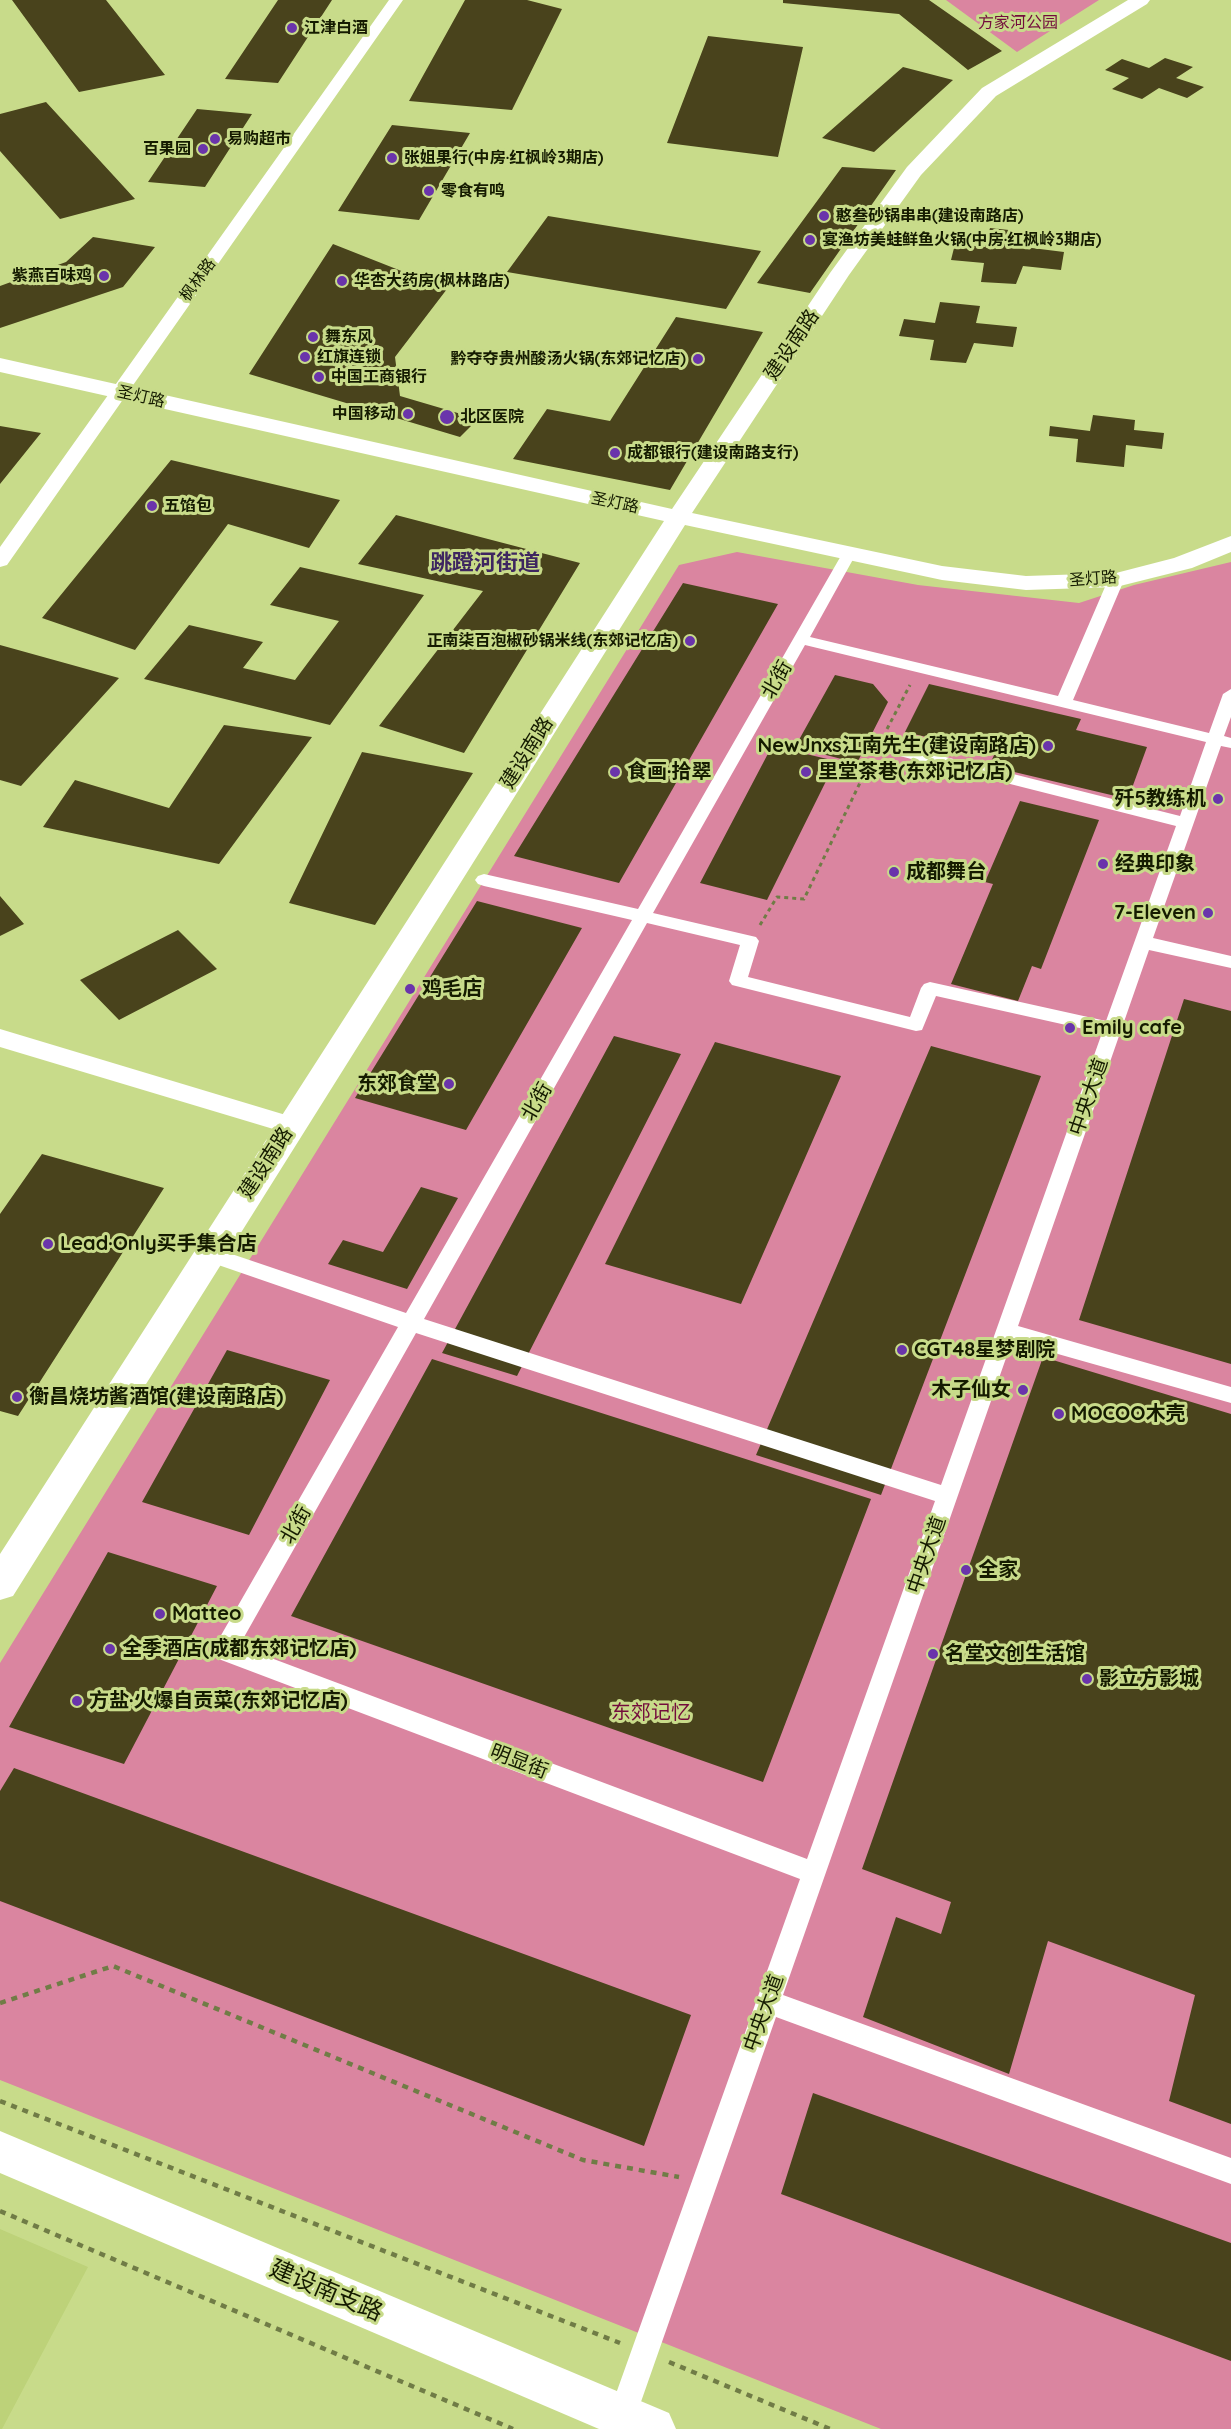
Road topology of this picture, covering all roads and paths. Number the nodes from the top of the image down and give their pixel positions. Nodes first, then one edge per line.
1 (396, 0) edge
2 (1141, 0) edge
3 (0, 365) edge
4 (117, 391) junction
5 (678, 517) junction
6 (1231, 543) edge
7 (849, 554) junction
8 (0, 561) edge
9 (1116, 580) junction
10 (800, 639) junction
11 (920, 667) junction
12 (1231, 694) edge
13 (1064, 702) junction
14 (1223, 741) edge
15 (878, 745) junction
16 (1186, 822) junction
17 (484, 880) dead end
18 (642, 918) junction
19 (750, 941) junction
20 (1143, 942) junction
21 (1231, 962) edge
22 (1112, 1029) junction
23 (0, 1038) edge
24 (290, 1125) junction
25 (208, 1254) junction
26 (411, 1323) junction
27 (1006, 1331) junction
28 (1231, 1395) edge
29 (948, 1496) junction
30 (0, 1585) edge
31 (224, 1651) joint
32 (814, 1873) junction
33 (768, 2002) junction
34 (0, 2003) edge
35 (0, 2101) edge
36 (0, 2152) edge
37 (1231, 2171) edge
38 (705, 2181) junction
39 (0, 2211) edge
40 (645, 2353) junction
41 (638, 2422) edge
42 (513, 2429) edge
43 (830, 2429) edge

1 - 4 street, 枫林路
2 - 5 street, 建设南路
3 - 4 street, 圣灯路
4 - 5 street, 圣灯路
4 - 8 street, 枫林路
5 - 7 street, 圣灯路
5 - 24 street, 建设南路
6 - 9 street, 圣灯路
7 - 9 street, 圣灯路
7 - 10 street, 北街
9 - 13 street
10 - 11 street
10 - 18 street, 北街
11 - 13 street
11 - 15 path
12 - 14 street, 中央大道
13 - 14 street
14 - 16 street, 中央大道
15 - 16 street
15 - 19 path
16 - 20 street, 中央大道
17 - 18 street
18 - 19 street
18 - 26 street, 北街
19 - 22 street
20 - 21 street
20 - 22 street, 中央大道
22 - 27 street, 中央大道
23 - 24 street
24 - 25 street, 建设南路
25 - 26 street
25 - 30 street, 建设南路
26 - 29 street
26 - 31 street, 北街
27 - 28 street
27 - 29 street, 中央大道
29 - 32 street, 中央大道
31 - 32 street, 明显街
32 - 33 street, 中央大道
33 - 37 street
33 - 38 street, 中央大道
34 - 38 path
35 - 40 path
36 - 41 street, 建设南支路
38 - 40 street, 中央大道
39 - 42 path
40 - 41 street, 中央大道
40 - 43 path

